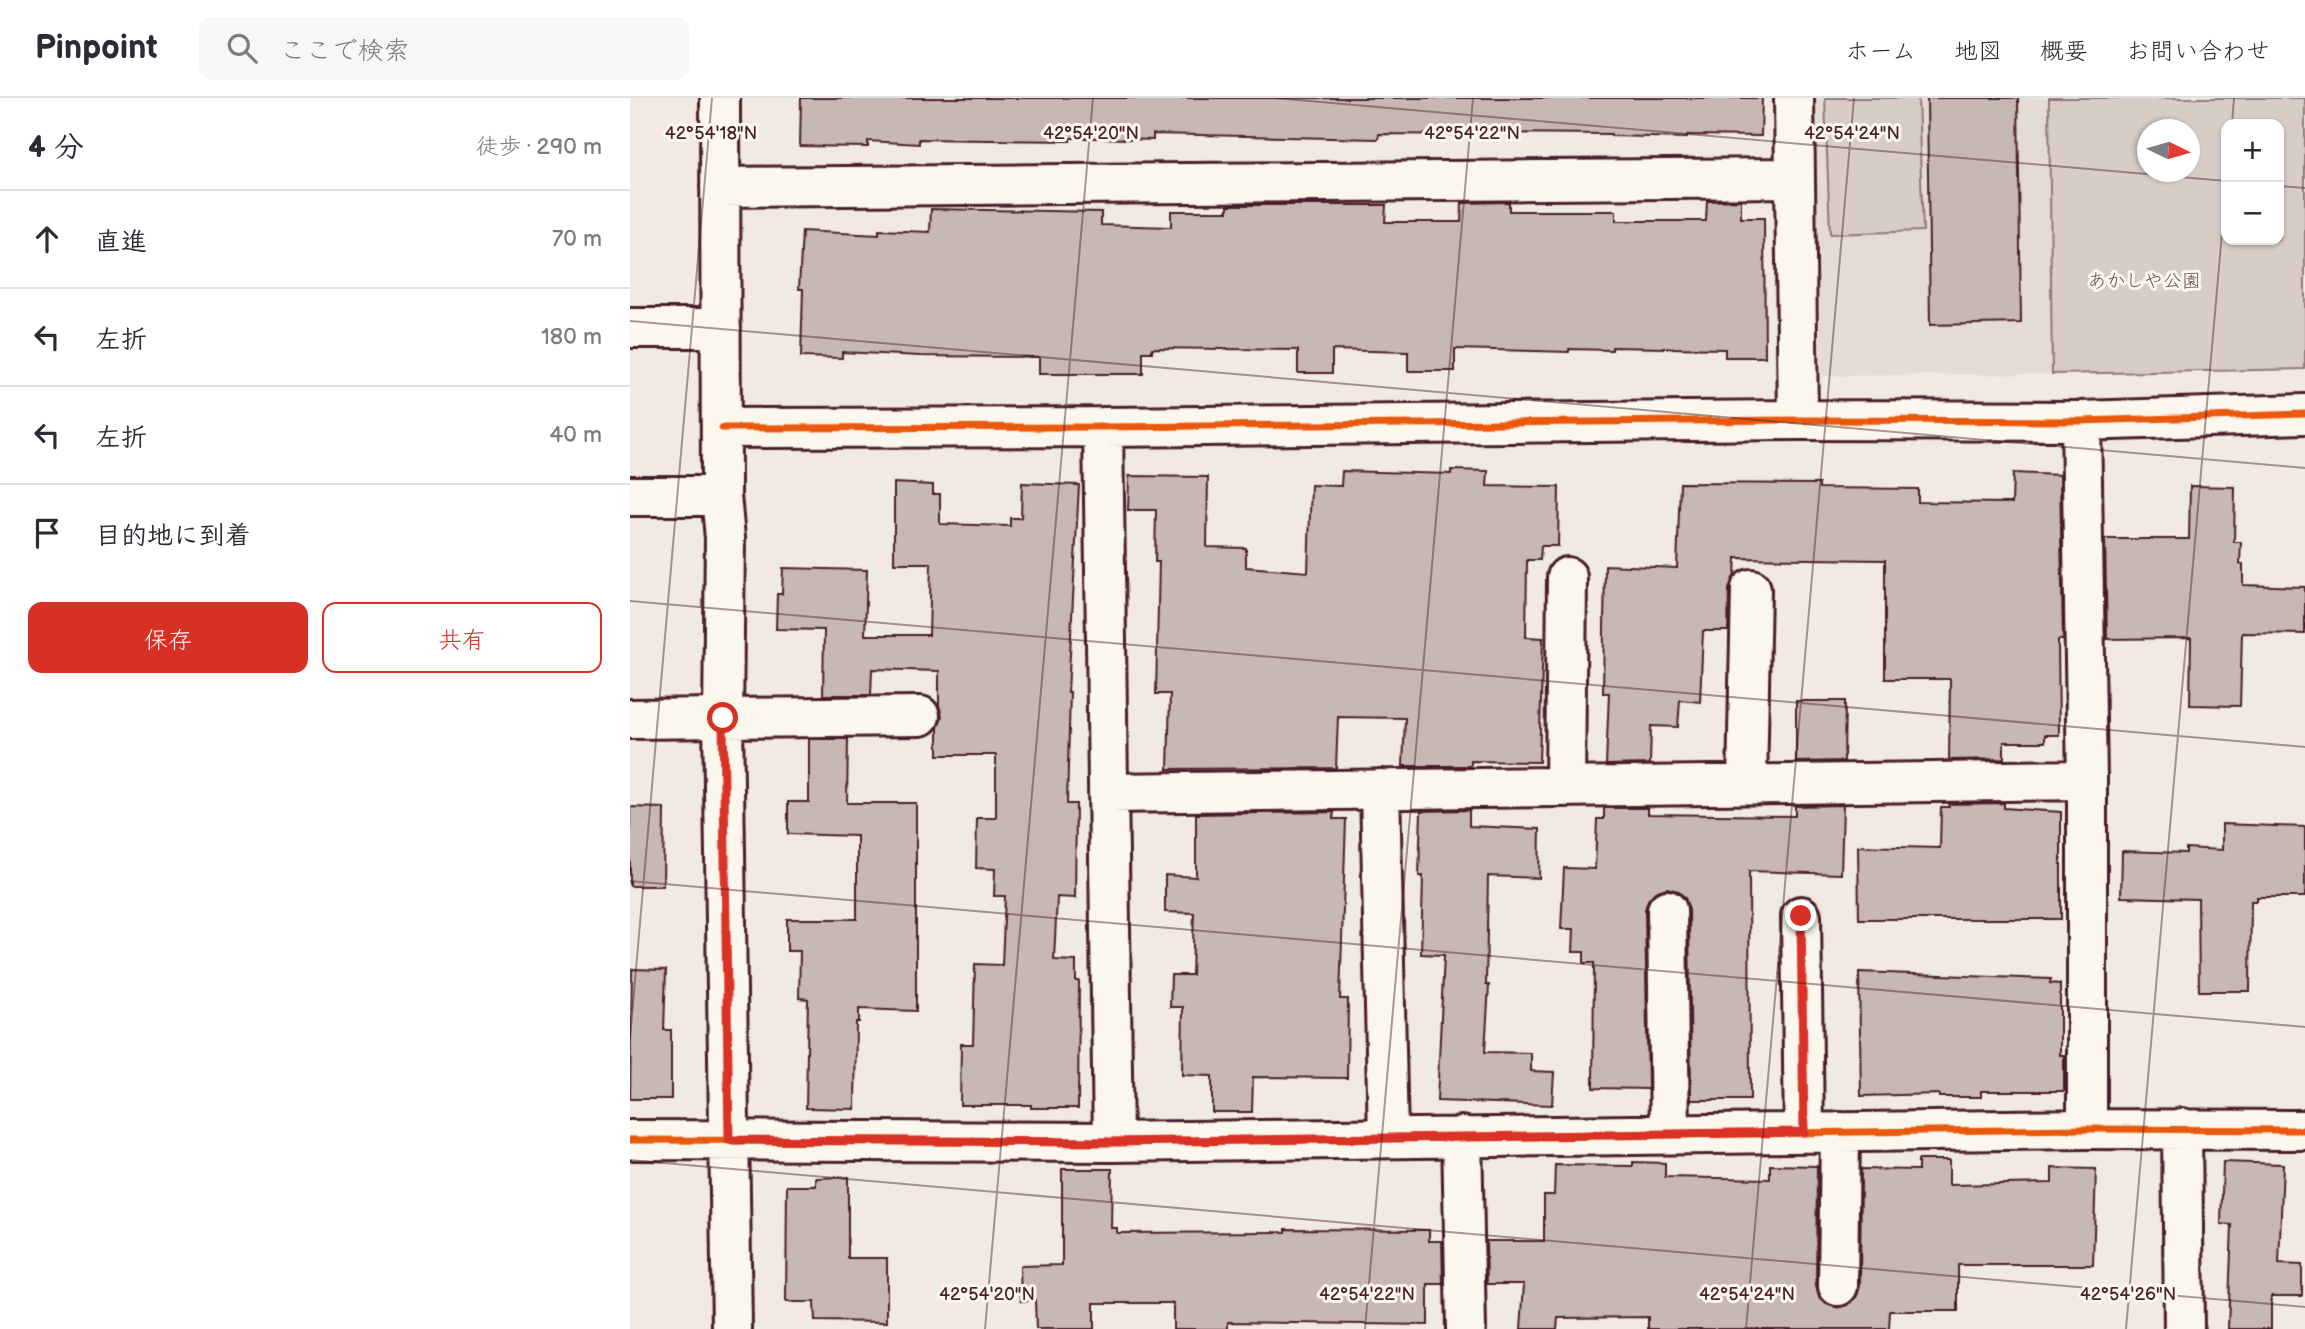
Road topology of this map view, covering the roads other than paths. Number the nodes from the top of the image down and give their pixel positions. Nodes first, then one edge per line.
1 (720, 98) edge
2 (1794, 98) edge
3 (1796, 178) junction
4 (720, 187) junction
5 (630, 328) edge
6 (721, 328) junction
7 (2305, 414) edge
8 (1798, 420) junction
9 (2081, 421) junction
10 (1102, 427) junction
11 (722, 428) junction
12 (630, 496) edge
13 (721, 496) junction
14 (1567, 577) dead end
15 (1751, 589) dead end
16 (920, 716) dead end
17 (723, 718) junction
18 (630, 719) edge
19 (2087, 780) junction
20 (1746, 784) junction
21 (1565, 787) junction
22 (1380, 789) junction
23 (1109, 793) junction
24 (1667, 910) dead end
25 (1801, 916) dead end
26 (2182, 1128) junction
27 (2087, 1129) junction
28 (2305, 1130) edge
29 (1822, 1132) junction
30 (1670, 1133) junction
31 (1462, 1136) junction
32 (1388, 1138) junction
33 (630, 1140) edge
34 (729, 1140) junction
35 (1113, 1142) junction
36 (1838, 1286) dead end
37 (732, 1329) edge
38 (1466, 1329) edge
39 (2184, 1329) edge

1 - 4 street
2 - 3 street
3 - 4 street
3 - 8 street
4 - 6 street
5 - 6 street
6 - 11 street
7 - 9 street
8 - 9 street
8 - 10 street
9 - 19 street
10 - 11 street
10 - 23 street
11 - 13 street
12 - 13 street
13 - 17 street
14 - 21 street
15 - 20 street
16 - 17 street
17 - 18 street
17 - 34 street
19 - 20 street
19 - 27 street
20 - 21 street
21 - 22 street
22 - 23 street
22 - 32 street
23 - 35 street
24 - 30 street
25 - 29 street
26 - 27 street
26 - 28 street
26 - 39 street
27 - 29 street
29 - 30 street
29 - 36 street
30 - 31 street
31 - 32 street
31 - 38 street
32 - 35 street
33 - 34 street
34 - 35 street
34 - 37 street

